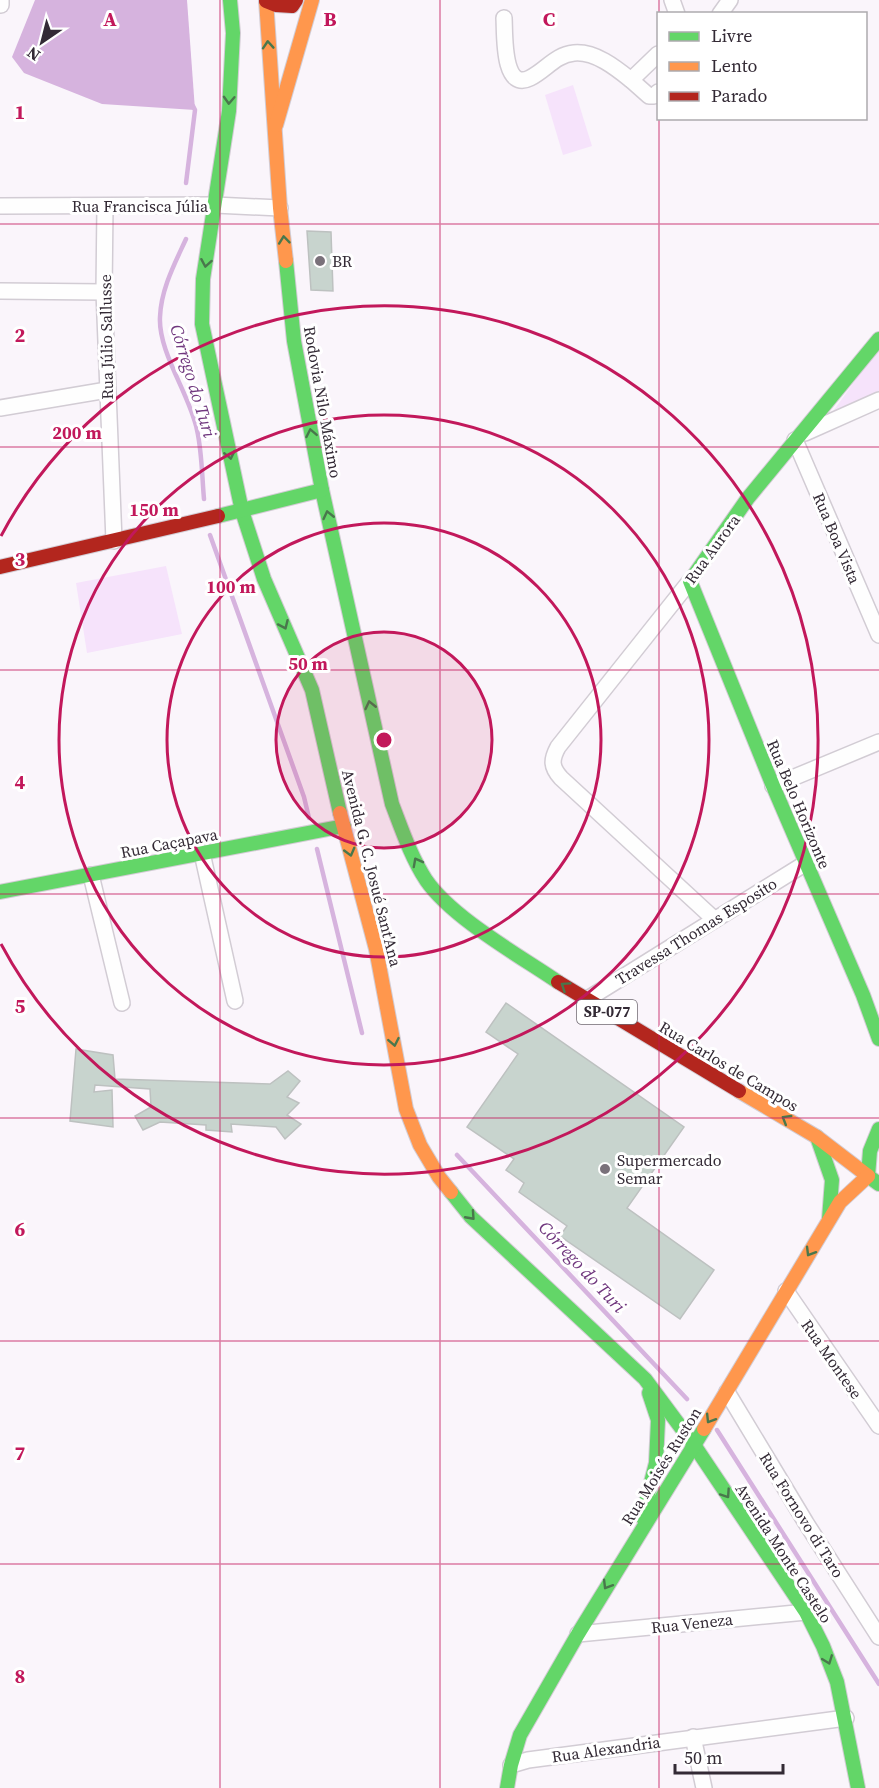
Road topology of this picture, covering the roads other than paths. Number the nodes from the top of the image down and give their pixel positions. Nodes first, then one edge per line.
1 (1, 0) edge
2 (230, 0) edge
3 (266, 0) edge
4 (296, 0) edge
5 (312, 0) edge
6 (1, 5) edge
7 (504, 18) dead end
8 (657, 55) edge
9 (631, 80) junction
10 (657, 93) edge
11 (275, 129) junction
12 (0, 206) edge
13 (105, 206) junction
14 (215, 206) junction
15 (280, 208) junction
16 (0, 291) edge
17 (104, 292) junction
18 (879, 339) edge
19 (107, 390) junction
20 (879, 400) edge
21 (0, 408) edge
22 (797, 438) junction
23 (322, 490) junction
24 (242, 511) junction
25 (114, 541) junction
26 (0, 567) edge
27 (690, 581) junction
28 (879, 635) edge
29 (879, 742) edge
30 (773, 786) junction
31 (392, 804) joint
32 (344, 826) junction
33 (202, 853) junction
34 (806, 863) junction
35 (91, 875) junction
36 (0, 892) edge
37 (714, 919) junction
38 (586, 1000) junction
39 (235, 1001) dead end
40 (122, 1003) dead end
41 (879, 1039) edge
42 (879, 1129) edge
43 (817, 1137) junction
44 (875, 1178) edge
45 (828, 1221) junction
46 (786, 1291) junction
47 (645, 1379) junction
48 (727, 1392) junction
49 (879, 1426) edge
50 (694, 1446) junction
51 (641, 1532) junction
52 (806, 1612) junction
53 (578, 1634) junction
54 (879, 1636) edge
55 (846, 1718) junction
56 (693, 1737) junction
57 (511, 1765) junction
58 (507, 1788) edge
59 (704, 1788) edge
60 (858, 1788) edge

1 - 6 street
2 -> 14 main road, Avenida G. C. Josué Sant'Ana
3 - 4 main road
11 -> 3 main road, Rodovia Nilo Máximo / SP-077
5 - 11 main road
7 - 9 street
8 - 9 street
9 - 10 street
11 - 15 main road, Rodovia Nilo Máximo / SP-077
12 - 13 street, Rua Francisca Júlia
13 - 14 street, Rua Francisca Júlia
13 - 17 street, Rua Júlio Sallusse
14 - 15 street, Rua Francisca Júlia
14 -> 24 main road, Avenida G. C. Josué Sant'Ana
23 -> 15 main road, Rodovia Nilo Máximo / SP-077
16 - 17 street
17 - 19 street, Rua Júlio Sallusse
18 - 22 main road, Rua Aurora
19 - 21 street
19 - 25 street, Rua Júlio Sallusse
20 - 22 street
22 - 27 main road, Rua Aurora
22 - 28 street, Rua Boa Vista
23 - 24 main road
31 -> 23 main road, Rodovia Nilo Máximo / SP-077
24 - 25 main road
24 -> 32 main road, Avenida G. C. Josué Sant'Ana
25 - 26 main road
27 - 30 main road, Rua Belo Horizonte
27 - 37 street, Rua Aurora
29 - 30 street
30 - 34 main road, Rua Belo Horizonte
38 -> 31 main road, Rua Carlos de Campos / SP-077
32 - 33 main road, Rua Caçapava
32 -> 47 main road, Avenida G. C. Josué Sant'Ana
33 - 35 main road, Rua Caçapava
33 - 39 street
34 - 37 street, Travessa Thomas Esposito
34 - 41 main road, Rua Belo Horizonte
35 - 36 main road, Rua Caçapava
35 - 40 street
37 - 38 street, Travessa Thomas Esposito
43 -> 38 main road, Rua Carlos de Campos / SP-077
42 - 44 main road
43 - 44 main road, Rua Carlos de Campos / SP-077
43 - 45 main road
44 - 45 main road, Rua Moisés Ruston
45 -> 46 main road, Rua Moisés Ruston
46 - 48 main road, Rua Moisés Ruston
46 - 49 street, Rua Montese
47 - 50 main road, Avenida G. C. Josué Sant'Ana
47 - 51 main road
48 -> 50 main road, Rua Moisés Ruston
48 - 54 street, Rua Fornovo di Taro
50 - 51 main road, Rua Moisés Ruston
50 -> 52 main road, Avenida Monte Castelo
51 -> 53 main road, Rua Moisés Ruston
52 - 53 street, Rua Veneza
52 -> 55 main road, Avenida Monte Castelo
53 - 57 main road, Rua Moisés Ruston
55 - 56 street, Rua Alexandria
55 - 60 main road, Avenida Monte Castelo
56 - 57 street, Rua Alexandria
56 - 59 street
57 - 58 main road, Rua Moisés Ruston

